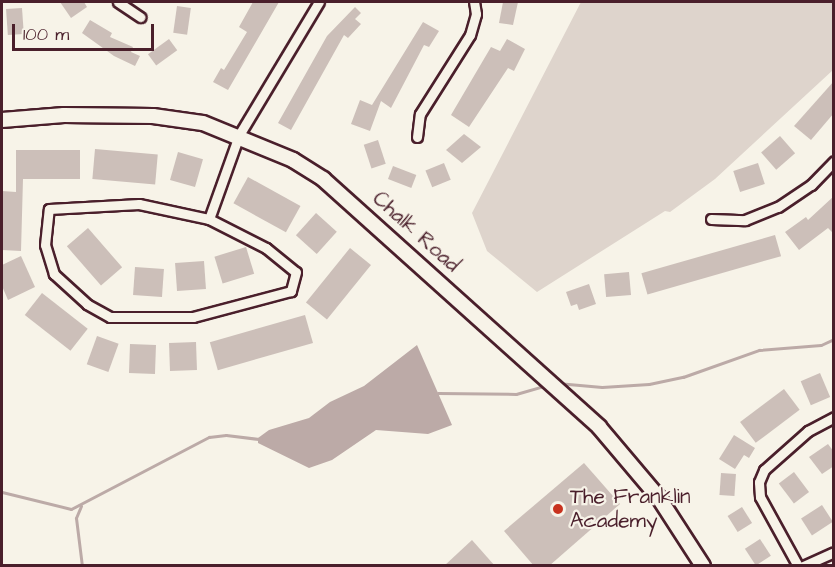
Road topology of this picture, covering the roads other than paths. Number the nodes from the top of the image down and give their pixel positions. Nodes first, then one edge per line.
1 (118, 2) edge
2 (319, 2) edge
3 (474, 2) edge
4 (140, 17) dead end
5 (2, 120) edge
6 (239, 135) junction
7 (417, 137) dead end
8 (834, 161) edge
9 (208, 219) junction
10 (711, 219) dead end
11 (834, 417) edge
12 (834, 552) edge
13 (703, 566) edge
14 (798, 566) edge
15 (803, 566) edge

1 - 4 street
2 - 6 street
3 - 7 street
5 - 6 street, Chalk Road
6 - 9 street
6 - 13 street, Chalk Road
8 - 10 street
9 - 9 street
11 - 14 street
12 - 15 street

